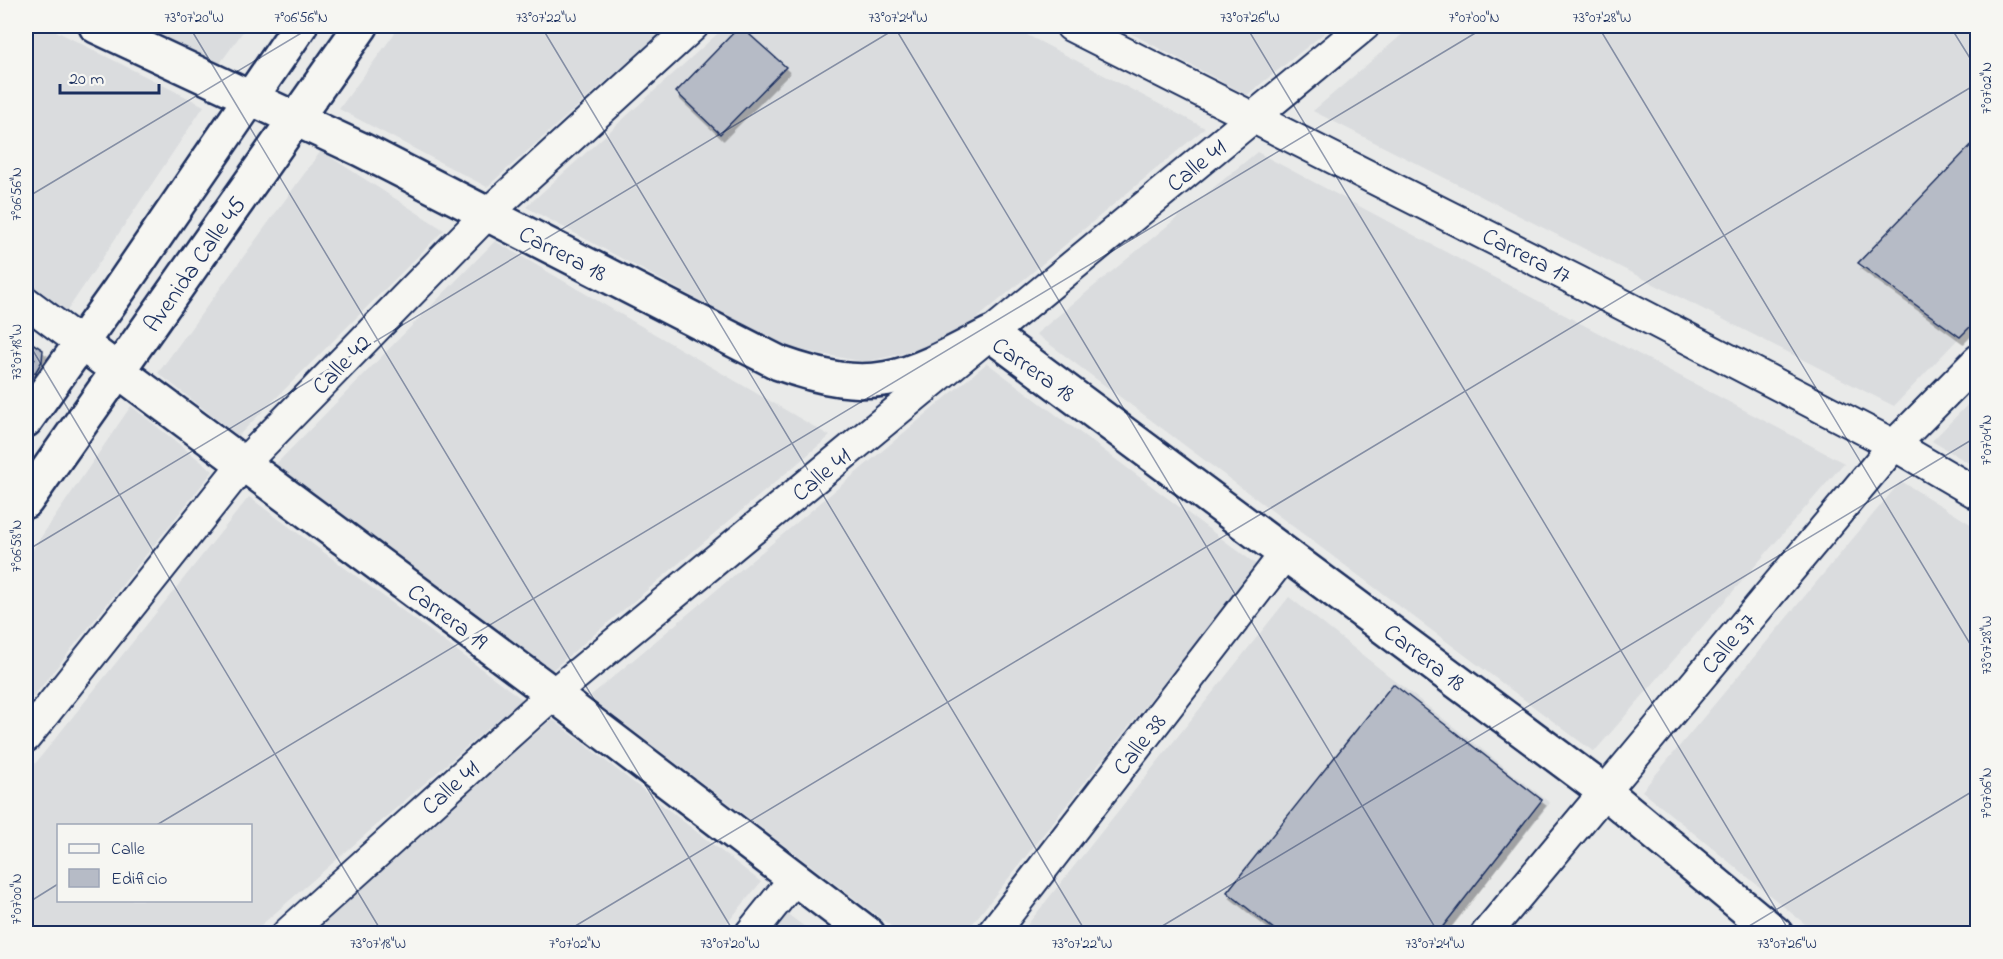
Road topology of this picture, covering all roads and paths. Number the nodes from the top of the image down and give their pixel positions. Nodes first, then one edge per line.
1 (96, 26) edge
2 (300, 26) edge
3 (361, 26) edge
4 (693, 26) edge
5 (1071, 26) edge
6 (1364, 26) edge
7 (249, 97) junction
8 (297, 118) junction
9 (1254, 118) junction
10 (487, 214) junction
11 (26, 302) edge
12 (990, 334) junction
13 (81, 343) junction
14 (1977, 360) edge
15 (118, 370) junction
16 (26, 420) edge
17 (1894, 445) junction
18 (243, 464) junction
19 (1977, 494) edge
20 (26, 501) edge
21 (1286, 554) junction
22 (553, 694) junction
23 (26, 737) edge
24 (1604, 791) junction
25 (795, 878) junction
26 (287, 933) edge
27 (750, 933) edge
28 (868, 933) edge
29 (992, 933) edge
30 (1486, 933) edge
31 (1776, 933) edge

1 - 7 street, Carrera 18
2 - 7 street, Avenida Calle 45
3 - 8 street, Avenida Calle 45
4 - 10 street, Calle 42
5 - 9 street, Carrera 17
6 - 9 street, Calle 41
7 - 8 street, Carrera 18
7 - 13 street, Avenida Calle 45
8 - 10 street, Carrera 18
8 - 15 street, Avenida Calle 45
9 - 12 street, Calle 41
9 - 17 street, Carrera 17
10 - 12 street, Carrera 18
10 - 18 street, Calle 42
11 - 13 street, Carrera 19
12 - 21 street, Carrera 18
12 - 22 street, Calle 41
13 - 15 street, Carrera 19
13 - 16 street, Avenida Calle 45
14 - 17 street, Calle 37
15 - 18 street, Carrera 19
15 - 20 street, Avenida Calle 45
17 - 19 street, Carrera 17
17 - 24 street, Calle 37
18 - 22 street, Carrera 19
18 - 23 street, Calle 42
21 - 24 street, Carrera 18
21 - 29 street, Calle 38
22 - 25 street, Carrera 19
22 - 26 street, Calle 41
24 - 30 street, Calle 37
24 - 31 street, Carrera 18
25 - 27 street
25 - 28 street, Carrera 19

